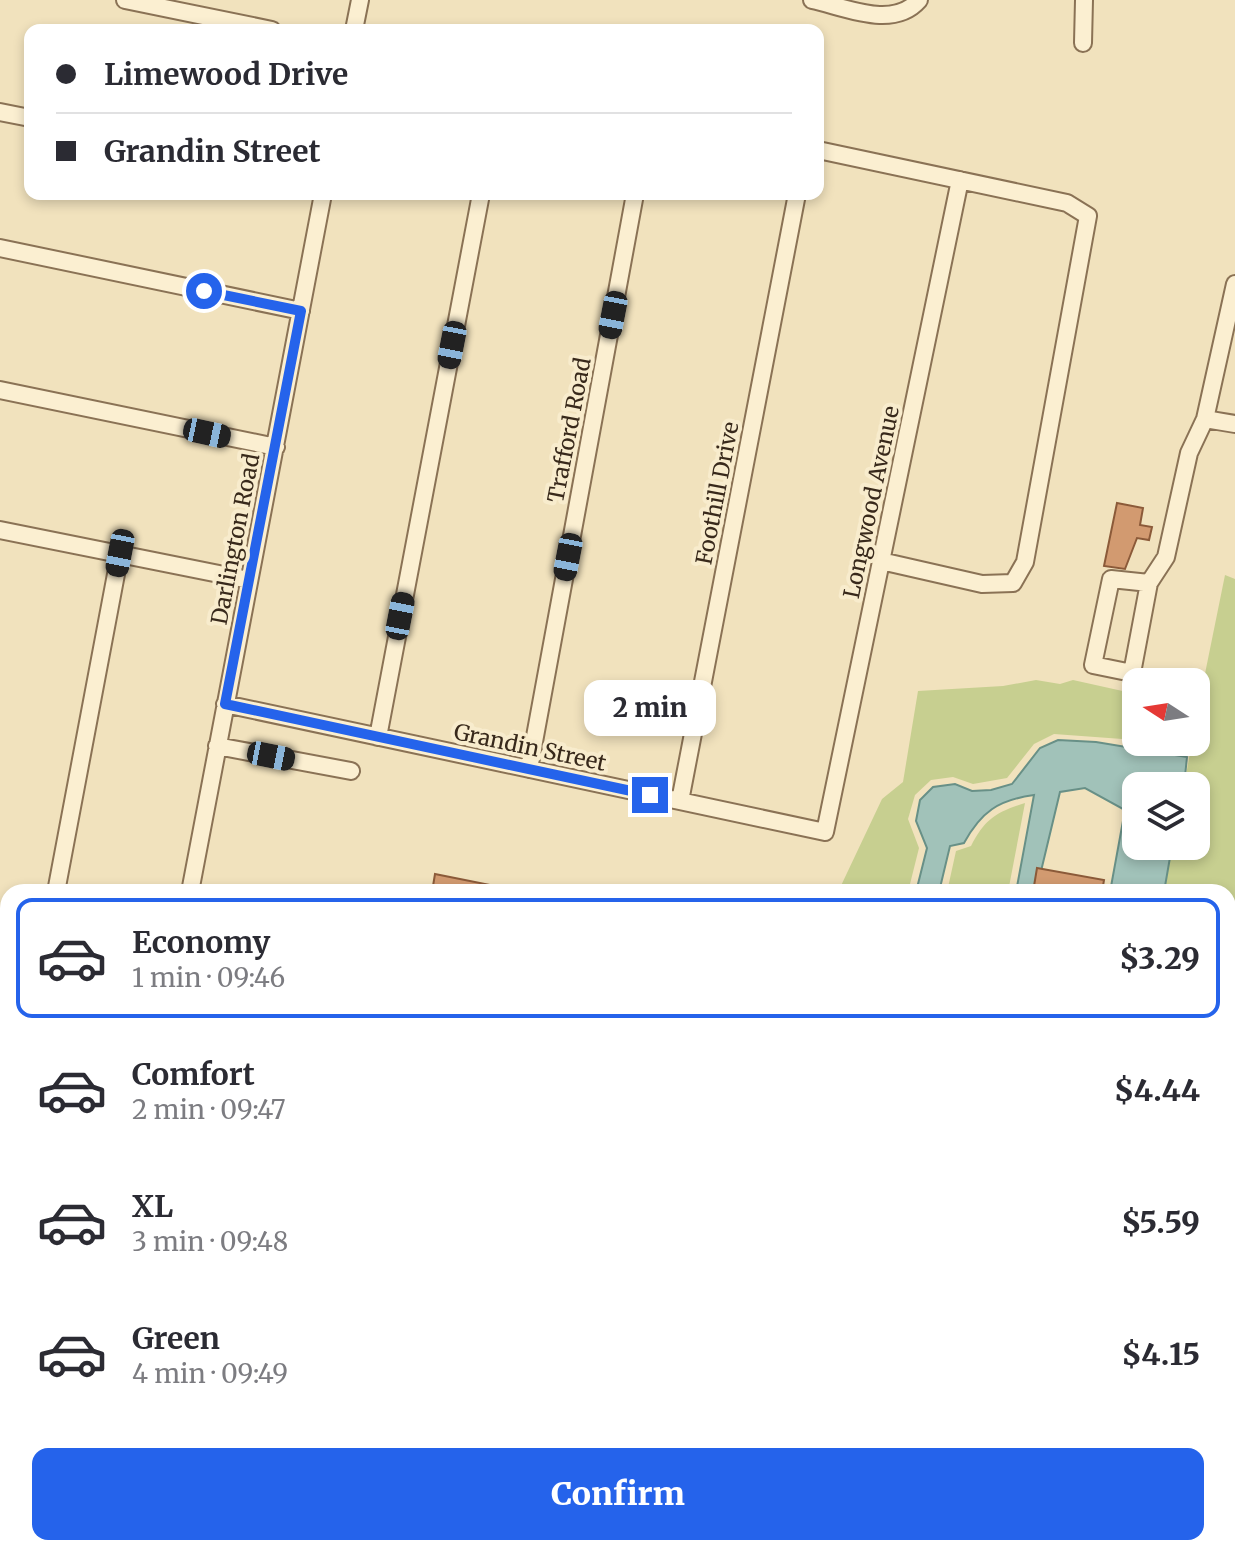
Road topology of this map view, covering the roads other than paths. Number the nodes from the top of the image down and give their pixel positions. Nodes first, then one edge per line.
1 (125, 0) edge
2 (360, 0) edge
3 (812, 0) edge
4 (919, 0) edge
5 (1084, 0) edge
6 (243, 24) edge
7 (355, 24) edge
8 (1083, 43) dead end
9 (0, 112) edge
10 (24, 117) edge
11 (824, 151) edge
12 (960, 180) junction
13 (322, 200) edge
14 (480, 200) edge
15 (634, 200) edge
16 (796, 200) edge
17 (0, 248) edge
18 (1235, 284) edge
19 (301, 311) junction
20 (0, 390) edge
21 (1205, 419) junction
22 (1235, 424) edge
23 (276, 447) junction
24 (0, 530) edge
25 (120, 553) junction
26 (881, 561) junction
27 (249, 580) junction
28 (1149, 583) junction
29 (225, 704) junction
30 (378, 737) junction
31 (217, 746) junction
32 (529, 769) junction
33 (351, 771) dead end
34 (680, 801) junction
35 (825, 832) joint
36 (58, 884) edge
37 (191, 884) edge

1 - 6 street
2 - 7 street
3 - 4 street
5 - 8 street
9 - 10 street
11 - 12 street
12 - 26 street, Longwood Avenue
12 - 26 street
13 - 19 street, Darlington Road
14 - 30 street
15 - 32 street, Trafford Road
16 - 34 street, Foothill Drive
17 - 19 street
18 - 21 street
19 - 23 street, Darlington Road
20 - 23 street
21 - 22 street
21 - 28 street
23 - 27 street, Darlington Road
24 - 25 street
25 - 27 street
25 - 36 street
26 - 35 street, Longwood Avenue
27 - 29 street, Darlington Road
28 - 28 street
29 - 30 street, Grandin Street
29 - 31 street, Darlington Road
30 - 32 street, Grandin Street
31 - 33 street
31 - 37 street, Darlington Road
32 - 34 street, Grandin Street
34 - 35 street, Grandin Street

